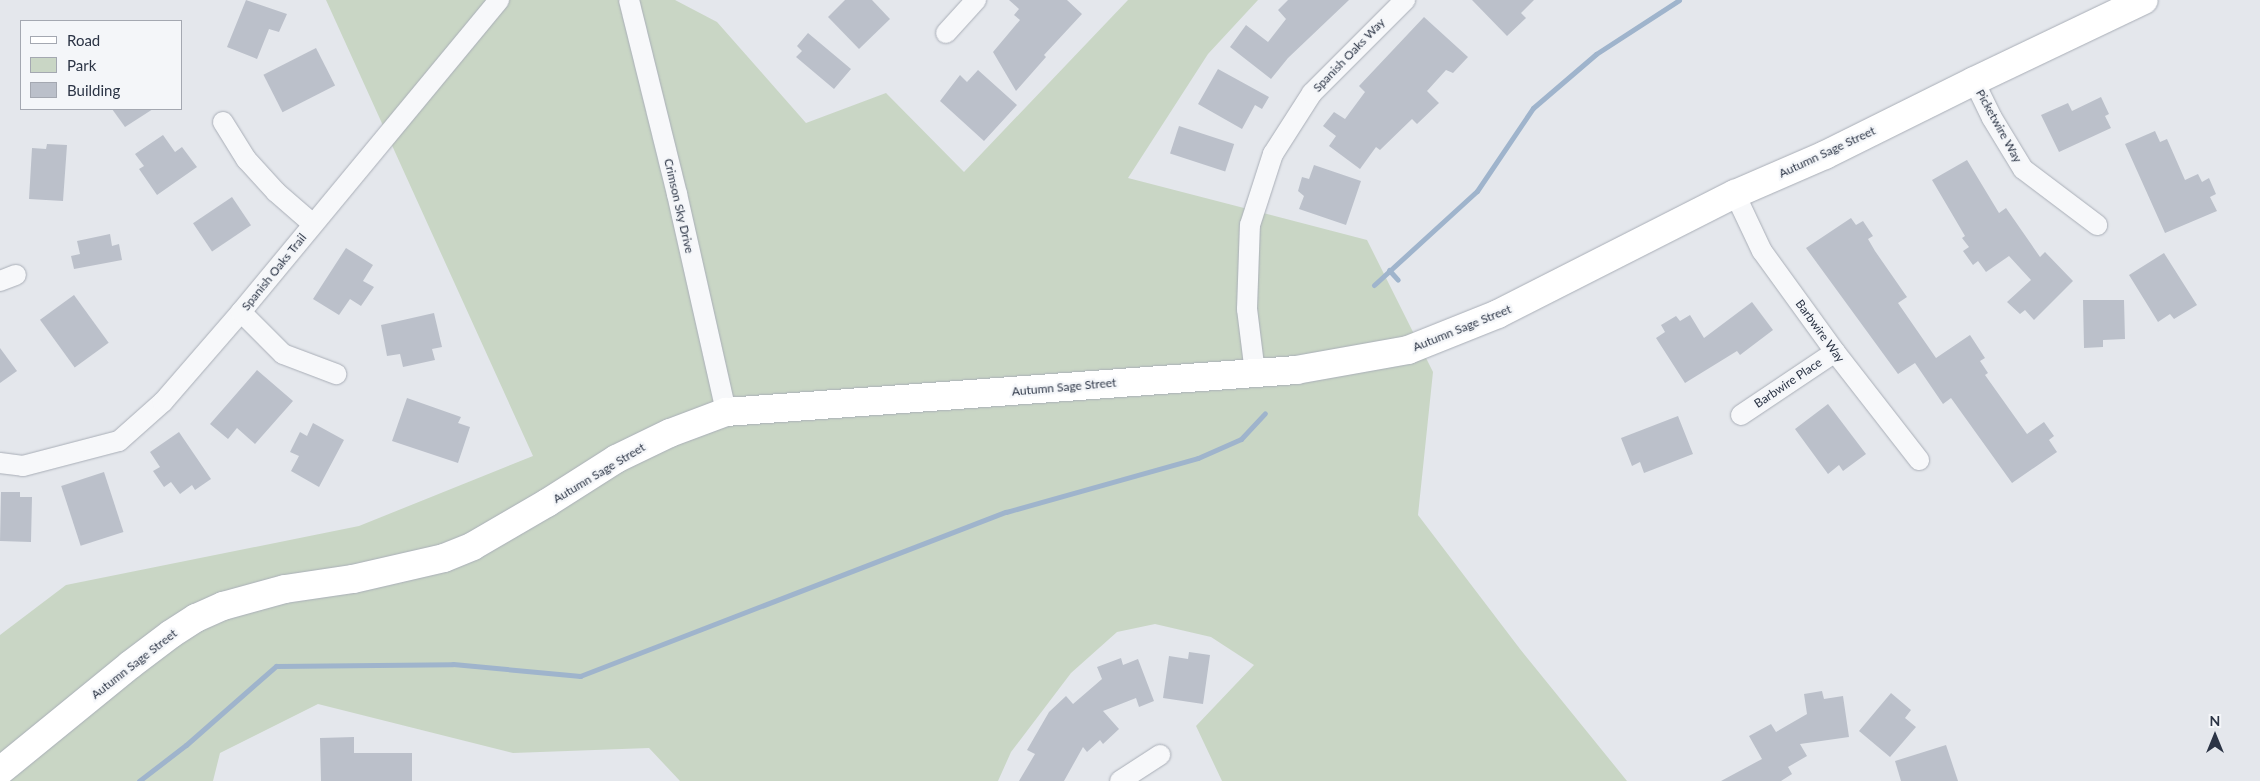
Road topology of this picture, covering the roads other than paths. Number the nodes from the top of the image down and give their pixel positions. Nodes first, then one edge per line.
1 (499, 0) edge
2 (629, 0) edge
3 (976, 0) edge
4 (1405, 0) edge
5 (2144, 0) edge
6 (946, 33) dead end
7 (1974, 81) junction
8 (223, 122) dead end
9 (1735, 194) junction
10 (313, 224) junction
11 (2097, 226) dead end
12 (242, 312) junction
13 (1834, 352) junction
14 (336, 374) dead end
15 (1255, 374) junction
16 (726, 412) junction
17 (1740, 415) dead end
18 (1919, 460) dead end
19 (0, 463) edge
20 (1160, 755) dead end
21 (0, 771) edge
22 (1120, 781) edge

1 - 10 street, Spanish Oaks Trail
2 - 16 street, Crimson Sky Drive
3 - 6 street
4 - 15 street, Spanish Oaks Way
5 - 7 street, Autumn Sage Street
7 - 9 street, Autumn Sage Street
7 - 11 street, Picketwire Way
8 - 10 street
9 - 13 street, Barbwire Way
9 - 15 street, Autumn Sage Street
10 - 12 street, Spanish Oaks Trail
12 - 14 street
12 - 19 street, Spanish Oaks Trail
13 - 17 street, Barbwire Place
13 - 18 street, Barbwire Way
15 - 16 street, Autumn Sage Street
16 - 21 street, Autumn Sage Street
20 - 22 street

